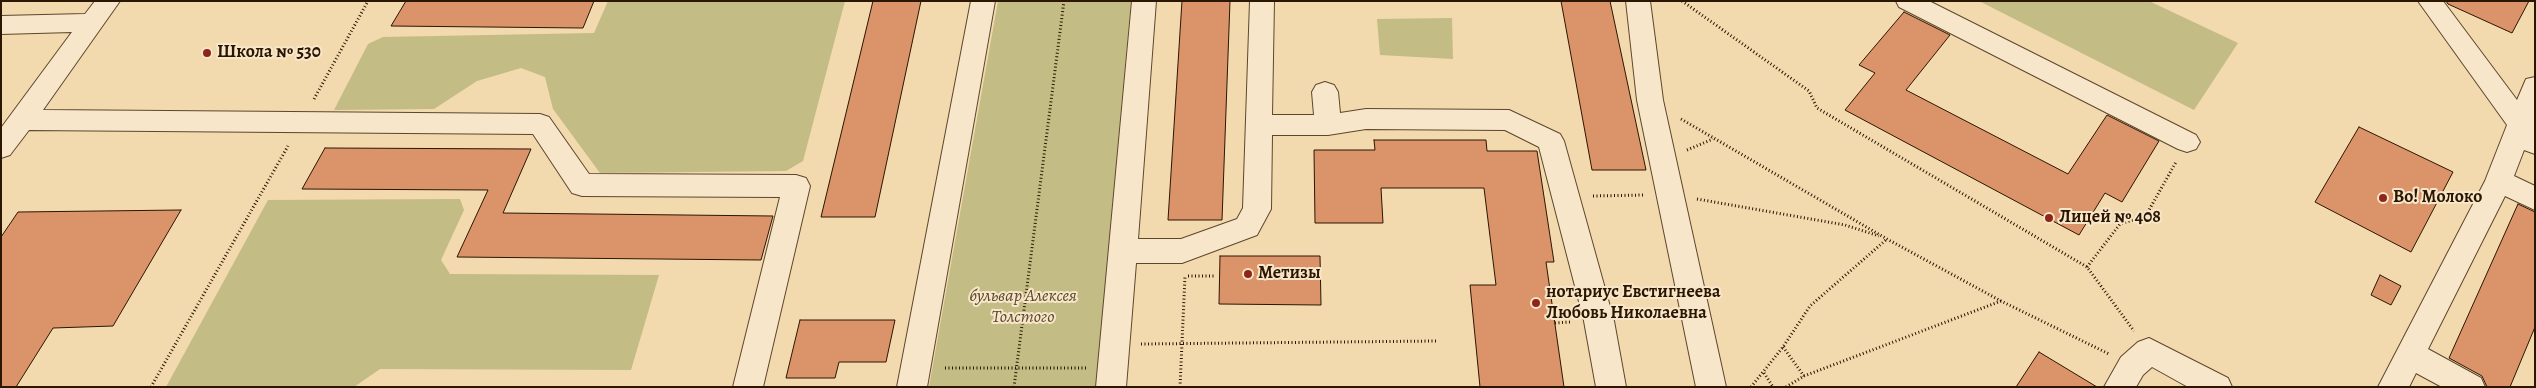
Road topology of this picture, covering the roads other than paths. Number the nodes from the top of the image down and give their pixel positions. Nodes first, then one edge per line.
1 (108, 1) edge
2 (983, 1) edge
3 (1144, 1) edge
4 (1262, 1) edge
5 (1638, 1) edge
6 (1908, 1) edge
7 (2430, 1) edge
8 (92, 23) junction
9 (1, 25) edge
10 (2535, 86) edge
11 (1325, 92) dead end
12 (22, 120) junction
13 (1259, 125) junction
14 (1328, 125) junction
15 (2528, 134) edge
16 (2187, 142) road end
17 (1, 148) edge
18 (2499, 181) junction
19 (2535, 199) edge
20 (1123, 251) junction
21 (2411, 355) junction
22 (2133, 368) edge
23 (913, 378) edge
24 (1112, 378) edge
25 (748, 387) edge
26 (1611, 387) edge
27 (1711, 387) edge
28 (2217, 387) edge
29 (2393, 387) edge
30 (2470, 387) edge

1 - 8 street
2 - 23 street
3 - 20 street
4 - 13 street
5 - 27 street
6 - 16 street
7 - 15 street
8 - 9 street
8 - 12 street
10 - 15 street
11 - 14 street
12 - 17 street
12 - 25 street
13 - 14 street
13 - 20 street
14 - 26 street
15 - 18 street
18 - 19 street
18 - 21 street
20 - 24 street
21 - 29 street
21 - 30 street
22 - 28 street

